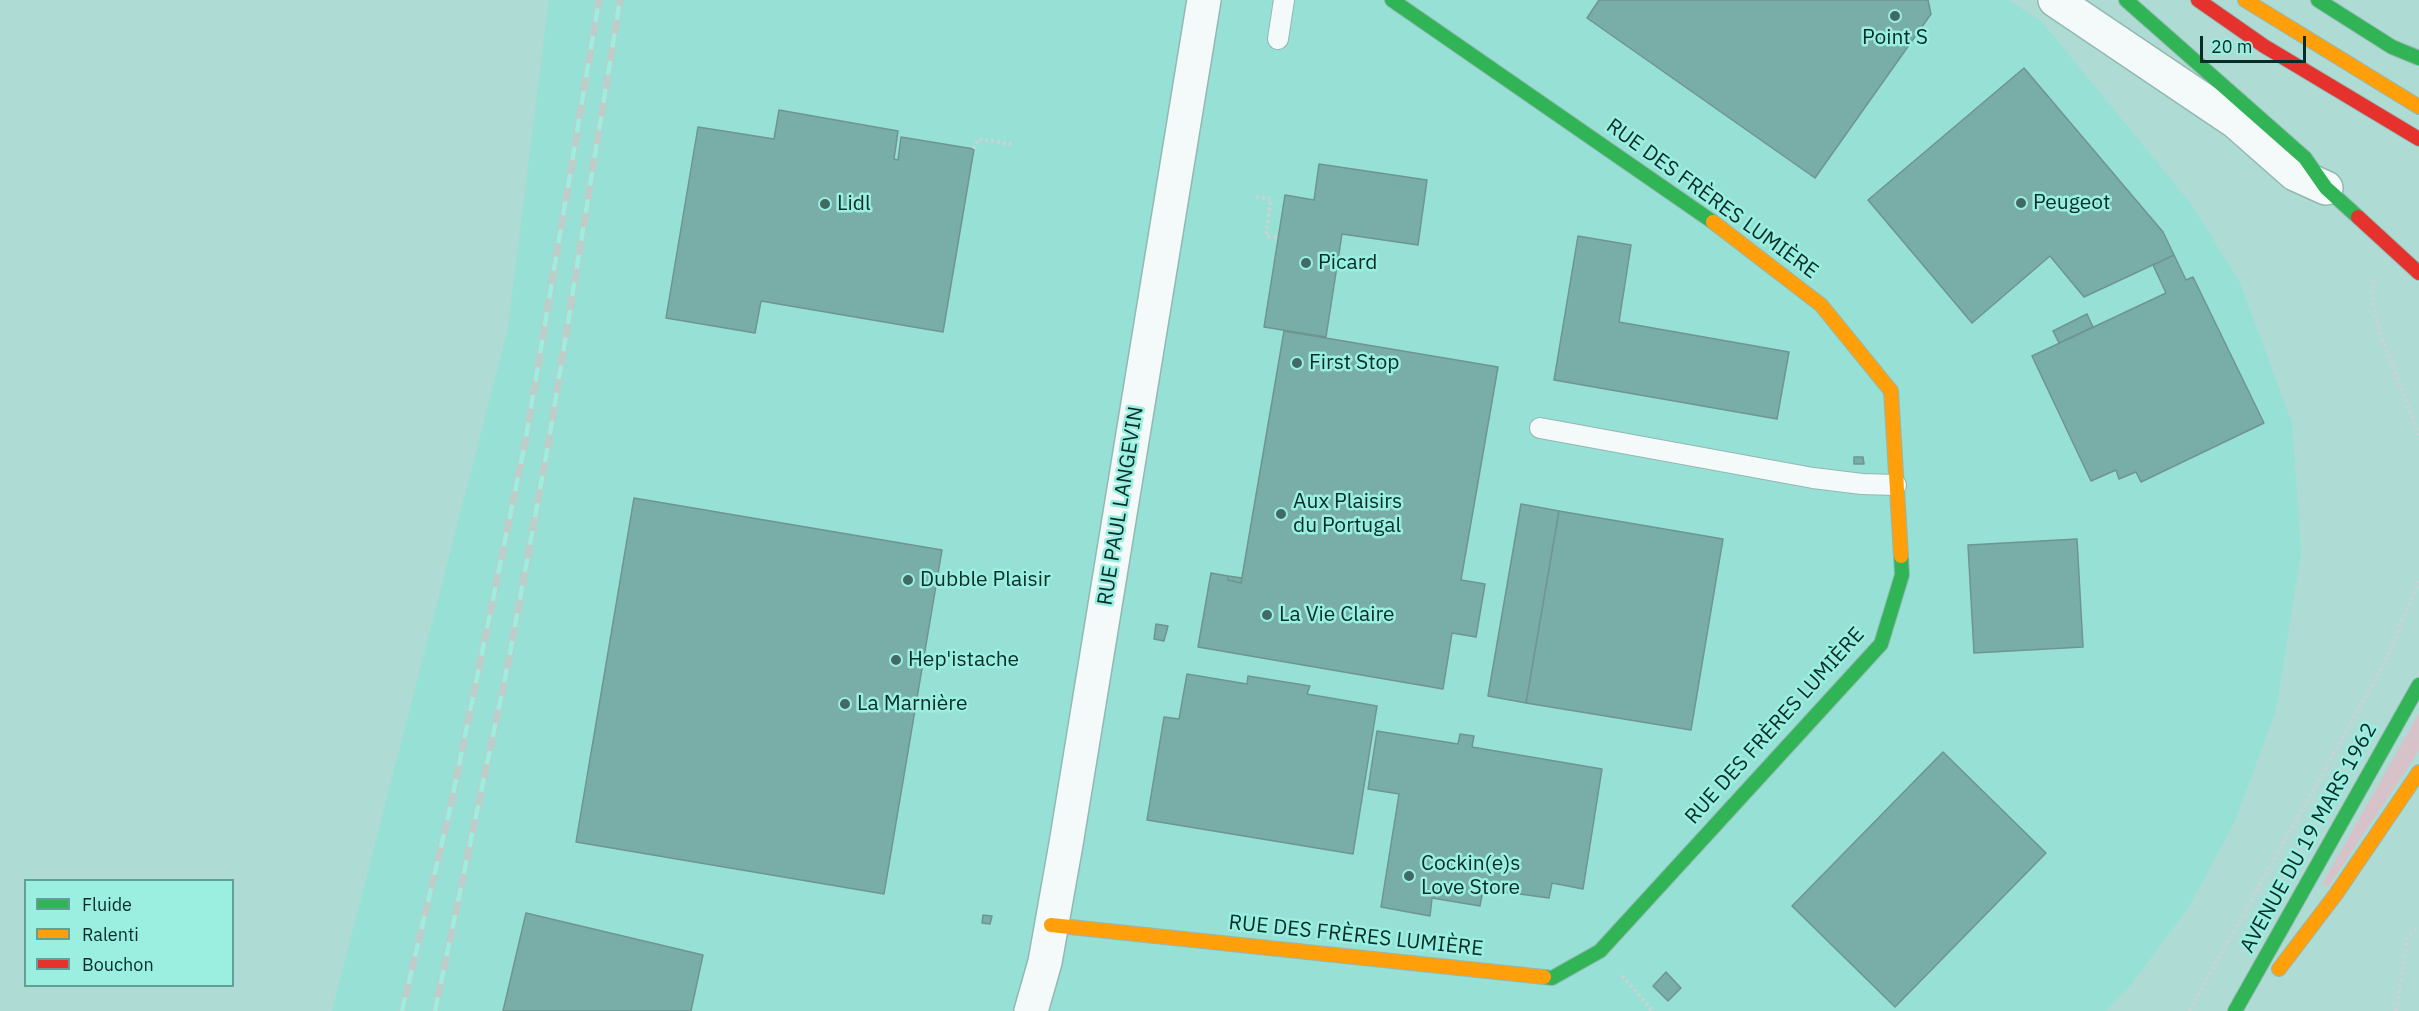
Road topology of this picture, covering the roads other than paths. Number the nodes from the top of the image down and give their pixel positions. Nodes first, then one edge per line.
1 (1204, 0) edge
2 (1284, 0) edge
3 (1392, 0) edge
4 (2055, 0) edge
5 (2126, 0) edge
6 (2198, 0) edge
7 (2245, 0) edge
8 (2324, 2) edge
9 (1278, 39) dead end
10 (2419, 58) edge
11 (2419, 107) edge
12 (2419, 139) edge
13 (2326, 188) junction
14 (2419, 273) edge
15 (1540, 428) dead end
16 (1896, 485) junction
17 (2419, 685) edge
18 (2419, 772) edge
19 (1051, 925) junction
20 (1031, 1011) edge
21 (2235, 1011) edge
22 (2246, 1011) edge

1 - 19 street, RUE PAUL LANGEVIN
2 - 9 lane
3 - 16 street, RUE DES FRÈRES LUMIÈRE
4 - 13 street
5 - 13 street
6 - 12 street
7 - 11 street
8 - 10 street
13 - 14 street
15 - 16 lane
16 - 19 street, RUE DES FRÈRES LUMIÈRE
17 - 21 street, AVENUE DU 19 MARS 1962
18 - 22 street, AVENUE DU 19 MARS 1962
19 - 20 street, RUE PAUL LANGEVIN

